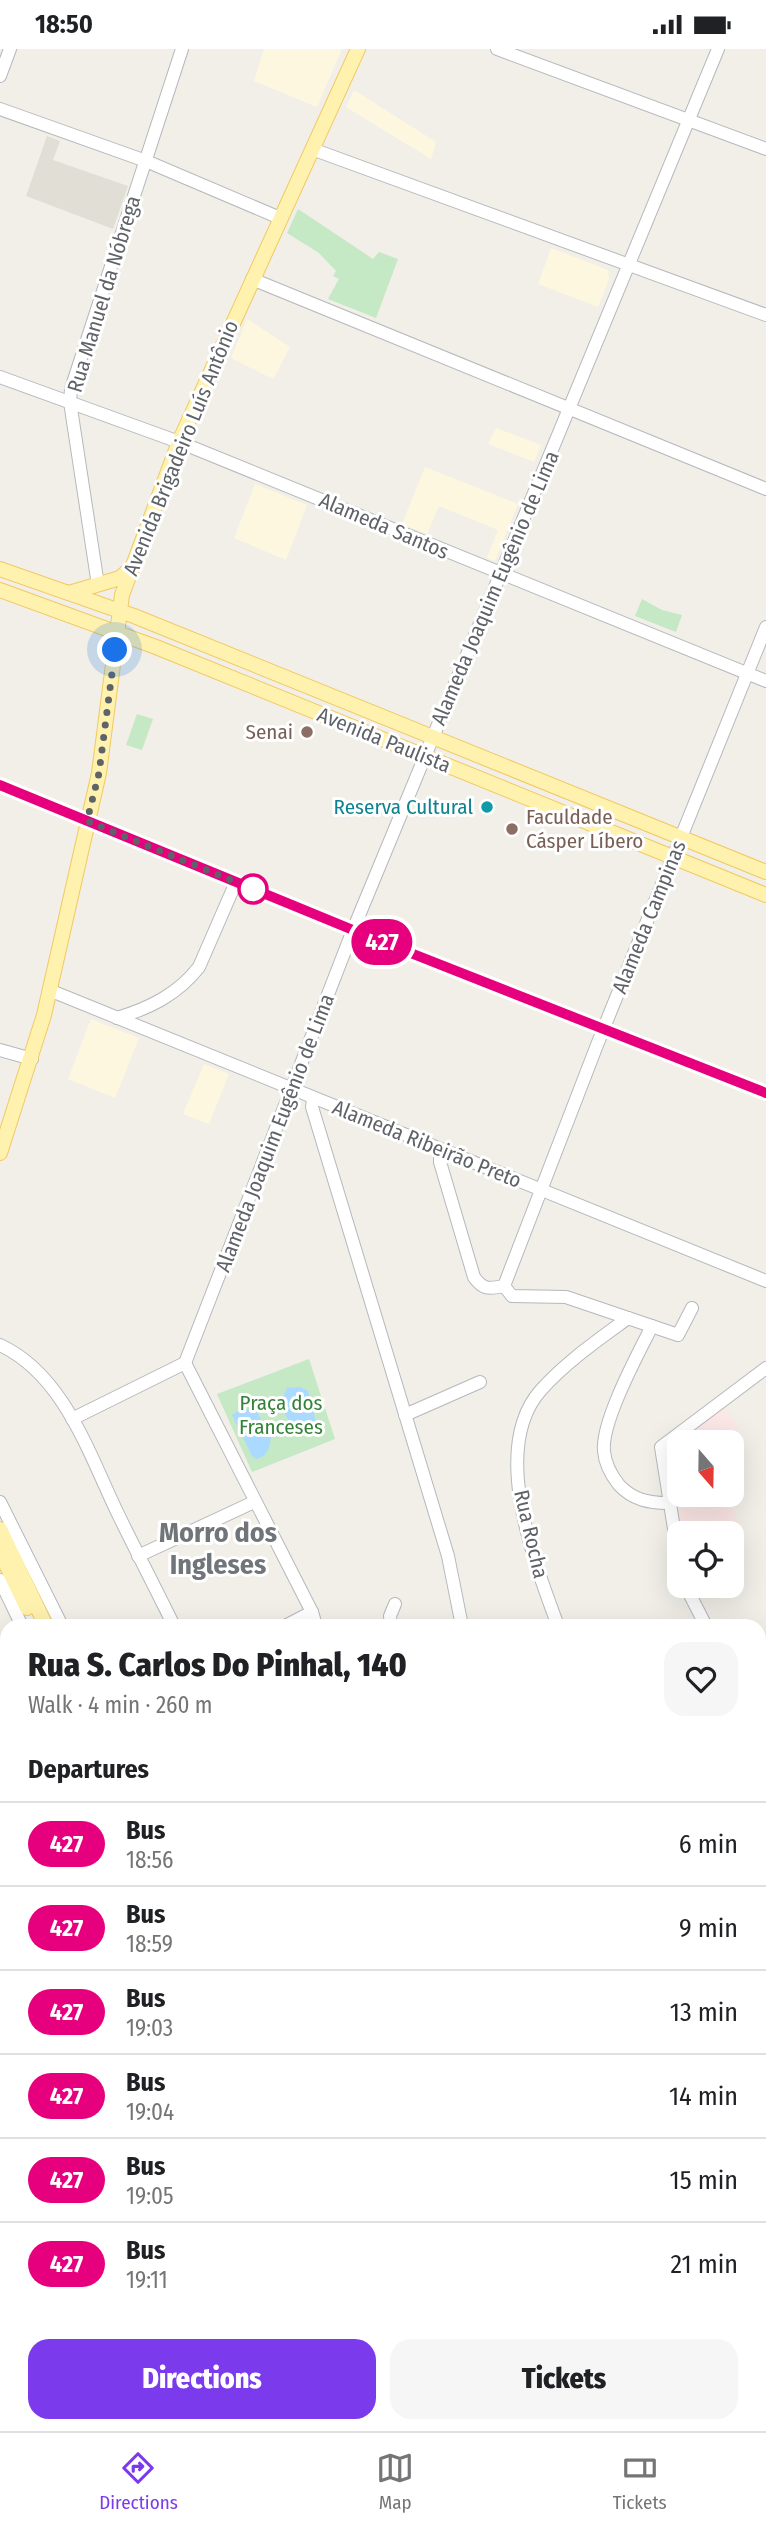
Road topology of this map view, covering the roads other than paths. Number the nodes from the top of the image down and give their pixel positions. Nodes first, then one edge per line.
1 (10, 49) edge
2 (182, 49) edge
3 (358, 49) edge
4 (497, 49) edge
5 (718, 49) edge
6 (0, 76) edge
7 (0, 109) edge
8 (688, 121) junction
9 (312, 149) junction
10 (766, 149) edge
11 (146, 161) junction
12 (280, 218) junction
13 (629, 265) junction
14 (252, 279) junction
15 (766, 315) edge
16 (0, 377) edge
17 (70, 402) junction
18 (569, 409) junction
19 (179, 442) junction
20 (766, 489) edge
21 (132, 565) junction
22 (0, 569) edge
23 (499, 574) junction
24 (98, 585) junction
25 (0, 590) edge
26 (68, 593) junction
27 (120, 611) junction
28 (766, 627) edge
29 (117, 631) junction
30 (747, 673) junction
31 (766, 681) edge
32 (432, 738) junction
33 (425, 757) junction
34 (0, 785) edge
35 (87, 821) junction
36 (681, 838) junction
37 (674, 857) junction
38 (766, 872) edge
39 (236, 882) junction
40 (766, 895) edge
41 (354, 930) junction
42 (49, 990) junction
43 (117, 1018) junction
44 (604, 1027) junction
45 (0, 1050) edge
46 (32, 1059) junction
47 (292, 1090) junction
48 (766, 1093) edge
49 (313, 1099) junction
50 (440, 1149) junction
51 (0, 1153) edge
52 (542, 1191) junction
53 (766, 1281) edge
54 (504, 1286) junction
55 (692, 1308) dead end
56 (628, 1318) junction
57 (652, 1326) junction
58 (0, 1345) edge
59 (185, 1363) junction
60 (766, 1368) edge
61 (480, 1382) dead end
62 (405, 1415) junction
63 (72, 1419) junction
64 (680, 1430) edge
65 (667, 1440) edge
66 (667, 1496) edge
67 (0, 1502) edge
68 (254, 1502) junction
69 (667, 1503) edge
70 (0, 1529) edge
71 (0, 1552) edge
72 (138, 1556) junction
73 (0, 1580) edge
74 (692, 1598) edge
75 (395, 1604) dead end
76 (312, 1612) junction
77 (19, 1619) edge
78 (33, 1619) edge
79 (43, 1619) edge
80 (58, 1619) edge
81 (170, 1619) edge
82 (298, 1619) edge
83 (314, 1619) edge
84 (390, 1619) edge
85 (461, 1619) edge
86 (555, 1619) edge
87 (702, 1619) edge
88 (0, 1823) edge
89 (0, 1842) edge

1 - 6 street
2 - 11 street, Rua Manuel da Nóbrega
3 - 9 main road, Avenida Brigadeiro Luís Antônio
4 - 8 street
5 - 8 street, Alameda Joaquim Eugênio de Lima
7 - 11 street
8 - 10 street
8 - 13 street, Alameda Joaquim Eugênio de Lima
9 - 12 main road, Avenida Brigadeiro Luís Antônio
9 - 13 street
11 - 12 street
11 - 17 street, Rua Manuel da Nóbrega
12 - 14 main road, Avenida Brigadeiro Luís Antônio
13 - 15 street
13 - 18 street, Alameda Joaquim Eugênio de Lima
14 - 18 street
14 - 19 main road, Avenida Brigadeiro Luís Antônio
16 - 17 street, Alameda Santos
17 - 19 street, Alameda Santos
17 - 24 street, Rua Manuel da Nóbrega
18 - 20 street
18 - 23 street, Alameda Joaquim Eugênio de Lima
19 - 21 main road, Avenida Brigadeiro Luís Antônio
19 - 23 street, Alameda Santos
21 - 24 main road
21 - 27 main road, Avenida Brigadeiro Luís Antônio
22 - 26 main road, Avenida Paulista
23 - 30 street, Alameda Santos
23 - 32 street, Alameda Joaquim Eugênio de Lima
24 - 26 main road
25 - 29 main road, Avenida Paulista
26 - 27 main road, Avenida Paulista
27 - 29 main road, Avenida Brigadeiro Luís Antônio
27 - 32 main road, Avenida Paulista
28 - 30 street, Alameda Campinas
29 - 33 main road, Avenida Paulista
29 - 35 main road, Avenida Brigadeiro Luís Antônio
30 - 31 street, Alameda Santos
30 - 36 street, Alameda Campinas
32 - 33 street, Alameda Joaquim Eugênio de Lima
32 - 36 main road, Avenida Paulista
33 - 37 main road, Avenida Paulista
33 - 41 street, Alameda Joaquim Eugênio de Lima
34 - 35 street
35 - 39 street
35 - 42 main road, Avenida Brigadeiro Luís Antônio
36 - 37 street, Alameda Campinas
36 - 38 main road, Avenida Paulista
37 - 40 main road, Avenida Paulista
37 - 44 street, Alameda Campinas
39 - 41 street
39 - 43 street
41 - 44 street
41 - 47 street, Alameda Joaquim Eugênio de Lima
42 - 43 street, Alameda Ribeirão Preto
42 - 46 main road, Avenida Brigadeiro Luís Antônio
43 - 47 street, Alameda Ribeirão Preto
44 - 48 street
44 - 52 street, Alameda Campinas
45 - 46 street
46 - 51 main road, Avenida Brigadeiro Luís Antônio
47 - 49 street, Alameda Ribeirão Preto
47 - 59 street, Alameda Joaquim Eugênio de Lima
49 - 50 street, Alameda Ribeirão Preto
49 - 62 street
50 - 52 street, Alameda Ribeirão Preto
50 - 54 street
52 - 53 street, Alameda Ribeirão Preto
52 - 54 street, Alameda Campinas
54 - 56 street
55 - 57 street
56 - 57 street
56 - 86 street, Rua Rocha
57 - 69 street
58 - 63 street
59 - 63 street
59 - 68 street
60 - 64 street
61 - 62 street
62 - 85 street
63 - 72 street
65 - 66 street
67 - 80 street
68 - 72 street
68 - 76 street
70 - 79 main road
71 - 78 main road
72 - 81 street
73 - 77 street
74 - 87 street
75 - 84 street
76 - 82 street
76 - 83 street
88 - 89 street

